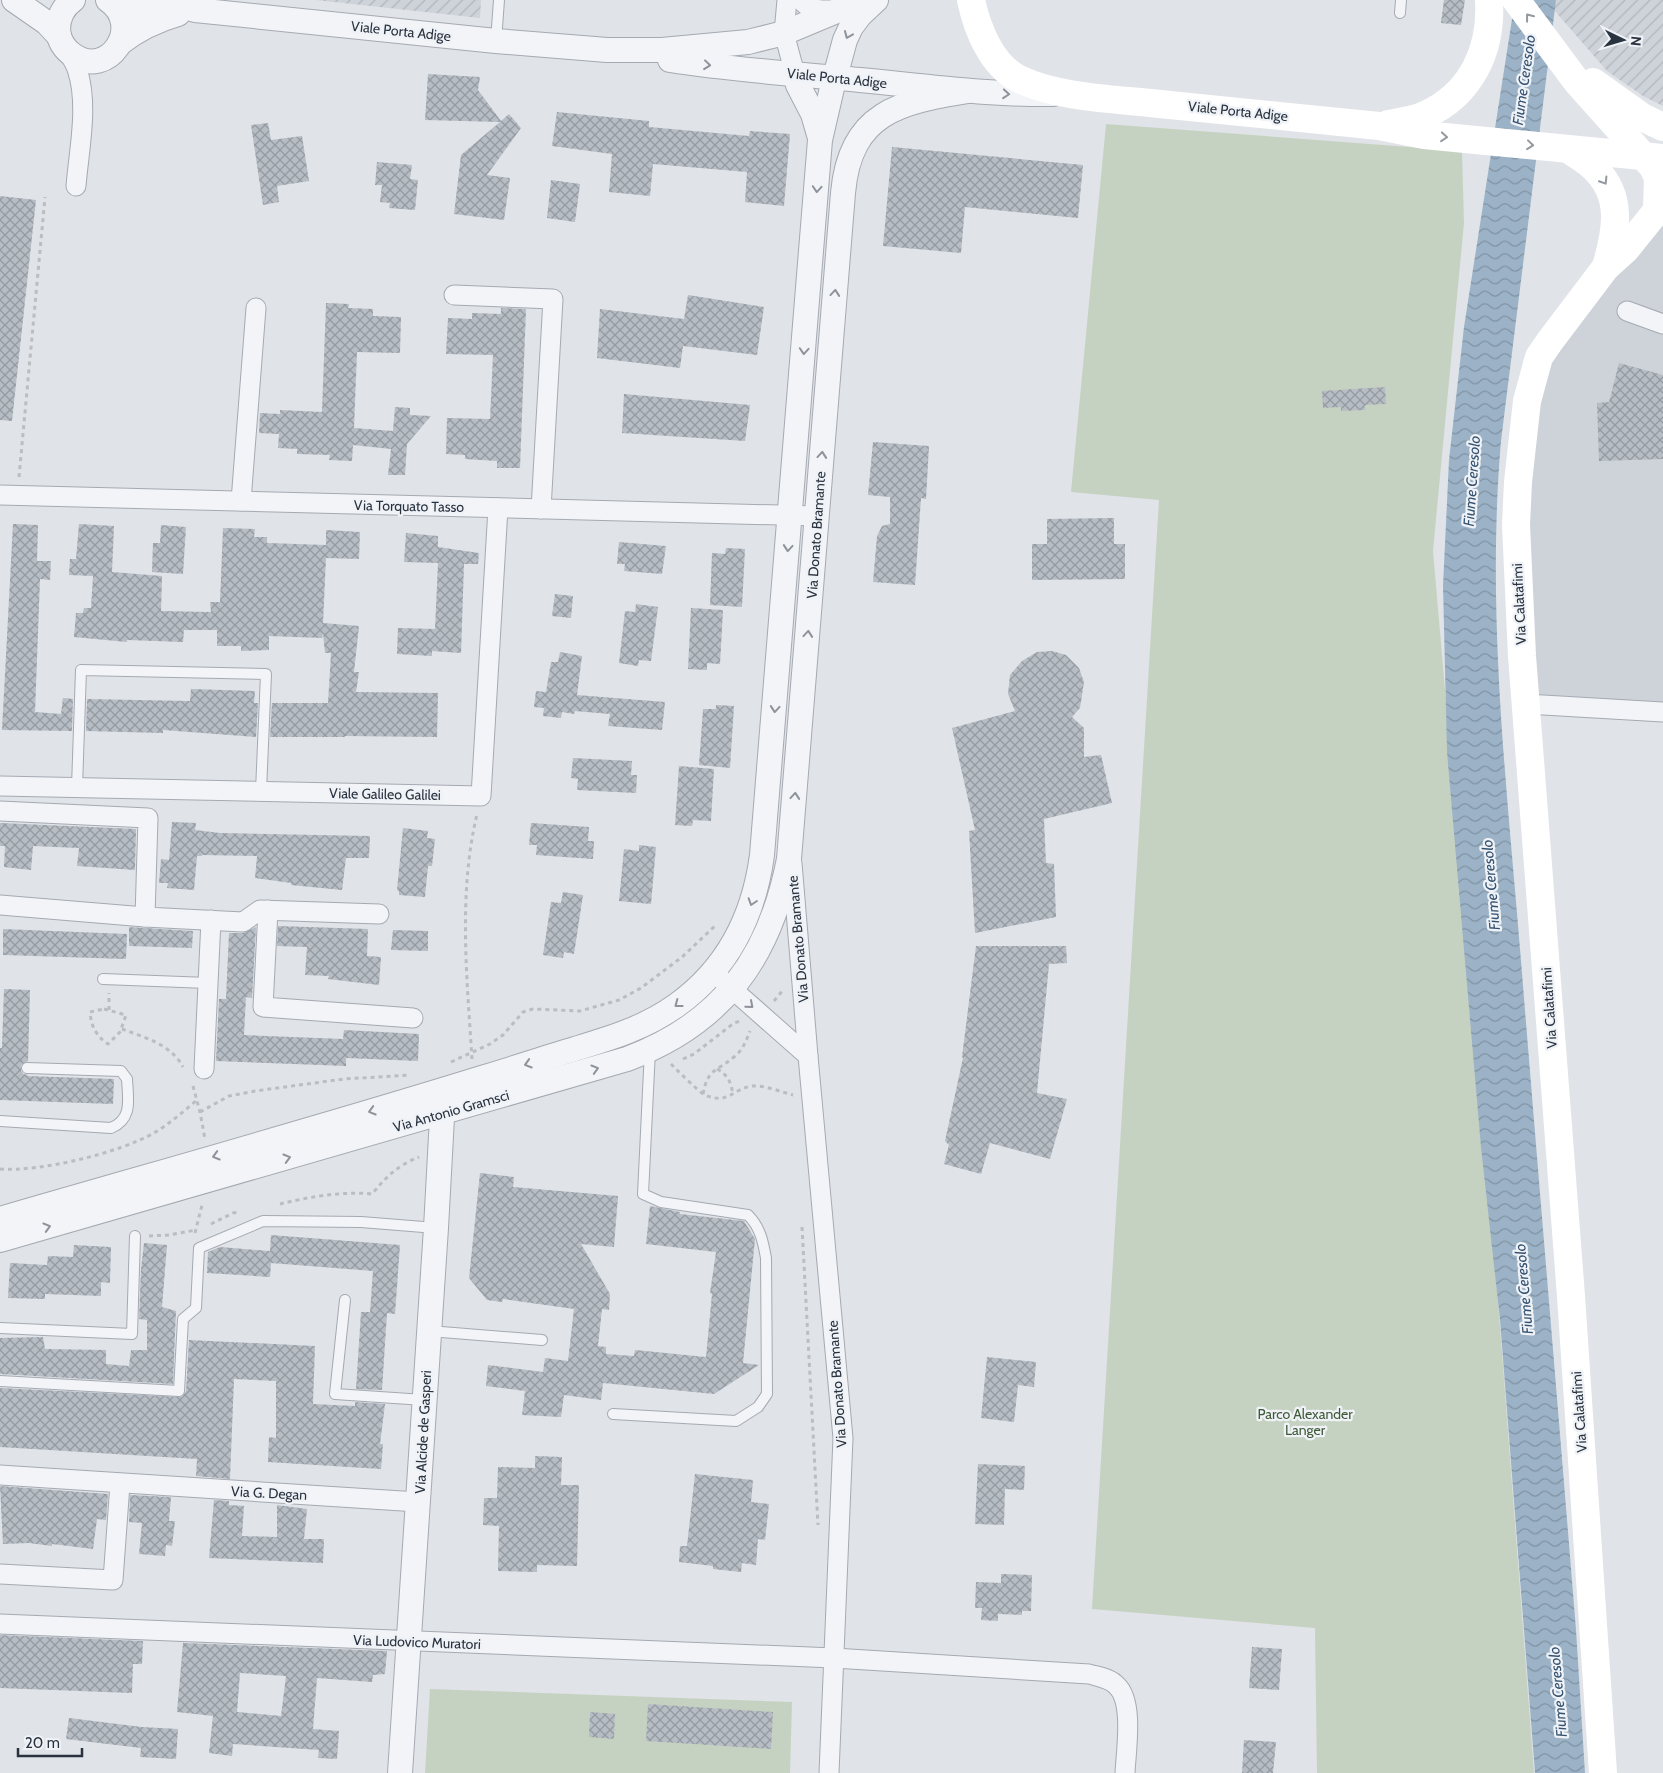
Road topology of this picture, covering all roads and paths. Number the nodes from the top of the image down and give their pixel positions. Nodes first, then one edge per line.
1 (14, 0) edge
2 (499, 0) edge
3 (787, 0) edge
4 (801, 0) edge
5 (863, 0) edge
6 (876, 0) edge
7 (971, 0) edge
8 (1401, 0) edge
9 (1489, 0) edge
10 (1516, 0) edge
11 (64, 1) edge
12 (111, 2) edge
13 (195, 10) junction
14 (838, 10) junction
15 (1400, 13) dead end
16 (784, 33) junction
17 (496, 41) junction
18 (63, 44) junction
19 (113, 50) junction
20 (607, 50) junction
21 (1563, 61) junction
22 (795, 74) junction
23 (835, 78) junction
24 (968, 90) junction
25 (1068, 94) junction
26 (83, 104) junction
27 (1379, 126) junction
28 (1663, 127) edge
29 (820, 140) junction
30 (1568, 150) junction
31 (1653, 157) edge
32 (76, 186) dead end
33 (45, 197) dead end
34 (1660, 206) edge
35 (1606, 267) junction
36 (454, 295) dead end
37 (256, 308) dead end
38 (1627, 311) dead end
39 (1663, 324) edge
40 (8, 495) edge
41 (241, 501) junction
42 (498, 508) junction
43 (541, 509) junction
44 (791, 515) junction
45 (817, 516) junction
46 (1526, 704) junction
47 (1663, 712) edge
48 (0, 786) edge
49 (78, 787) junction
50 (261, 792) junction
51 (481, 796) junction
52 (0, 811) edge
53 (791, 844) junction
54 (762, 855) joint
55 (0, 905) edge
56 (268, 910) junction
57 (378, 914) dead end
58 (145, 917) junction
59 (211, 920) junction
60 (720, 921) dead end
61 (714, 972) junction
62 (103, 979) dead end
63 (208, 983) junction
64 (802, 984) junction
65 (732, 989) junction
66 (413, 1018) dead end
67 (757, 1025) junction
68 (122, 1028) junction
69 (471, 1053) junction
70 (808, 1056) junction
71 (650, 1059) junction
72 (682, 1060) dead end
73 (675, 1063) dead end
74 (670, 1064) junction
75 (445, 1065) dead end
76 (27, 1068) dead end
77 (716, 1068) junction
78 (185, 1071) dead end
79 (197, 1074) joint
80 (418, 1074) dead end
81 (472, 1081) junction
82 (796, 1089) dead end
83 (703, 1094) junction
84 (733, 1094) junction
85 (197, 1100) junction
86 (443, 1102) junction
87 (200, 1112) junction
88 (0, 1121) edge
89 (440, 1153) junction
90 (0, 1169) edge
91 (209, 1169) junction
92 (274, 1206) dead end
93 (242, 1212) dead end
94 (0, 1219) edge
95 (802, 1223) dead end
96 (208, 1227) dead end
97 (436, 1228) junction
98 (196, 1230) junction
99 (203, 1230) dead end
100 (135, 1236) joint
101 (0, 1240) edge
102 (346, 1300) dead end
103 (0, 1328) edge
104 (429, 1331) junction
105 (542, 1340) dead end
106 (0, 1380) edge
107 (424, 1400) junction
108 (613, 1414) dead end
109 (0, 1475) edge
110 (120, 1484) junction
111 (418, 1502) junction
112 (818, 1535) dead end
113 (0, 1574) edge
114 (0, 1624) edge
115 (409, 1642) junction
116 (834, 1658) junction
117 (400, 1773) edge
118 (829, 1773) edge
119 (1126, 1773) edge
120 (1603, 1773) edge

1 - 18 street
2 - 17 lane
3 - 16 street
4 - 14 street
5 - 14 street, Viale Porta Adige
6 -> 23 street
7 - 25 main road, Viale Porta Adige
8 - 15 lane
9 - 27 main road, Viale Porta Adige
21 -> 10 main road
11 - 18 street
12 - 13 street, Viale Porta Adige
12 - 19 street, Viale Porta Adige
13 - 17 street, Viale Porta Adige
13 - 19 street, Viale Porta Adige
14 - 16 street, Viale Porta Adige
16 - 20 street, Viale Porta Adige
16 - 22 street
17 - 20 street, Viale Porta Adige
18 - 19 street
18 - 26 street
19 - 26 street
20 -> 22 street, Viale Porta Adige
21 - 28 main road
21 - 31 main road
22 - 23 street, Viale Porta Adige
22 - 29 street
23 - 24 street, Viale Porta Adige
23 - 29 street
24 -> 25 street, Viale Porta Adige
45 -> 24 street, Via Donato Bramante
25 - 27 main road, Viale Porta Adige
26 - 32 street
27 -> 30 main road, Viale Porta Adige
29 -> 44 street, Via Donato Bramante
30 - 31 main road, Viale Porta Adige
30 -> 35 main road, Via Calatafimi
31 - 34 main road, Via Calatafimi
33 - 40 path
34 - 35 main road, Via Calatafimi
35 - 46 main road, Via Calatafimi
36 - 43 street
37 - 41 street
38 - 39 street
40 - 41 street, Via Torquato Tasso
41 - 42 street, Via Torquato Tasso
42 - 43 street, Via Torquato Tasso
42 - 51 street
43 - 44 street, Via Torquato Tasso
44 - 45 street, Via Torquato Tasso
44 -> 54 street, Via Donato Bramante
53 -> 45 street, Via Donato Bramante
46 - 47 street
46 - 120 main road, Via Calatafimi
48 - 49 street, Viale Galileo Galilei
49 - 50 street, Viale Galileo Galilei
49 - 50 lane
50 - 51 street, Viale Galileo Galilei
51 - 69 path
52 - 58 street
53 - 64 street, Via Donato Bramante
53 - 65 street, Via Antonio Gramsci
54 -> 61 street, Via Antonio Gramsci
55 - 58 street
56 - 57 street
56 - 59 street
56 - 66 street
58 - 59 street
59 - 63 street
60 - 69 path
61 - 65 street
61 -> 81 street, Via Antonio Gramsci
62 - 63 lane
63 - 79 street
64 - 67 path
64 - 70 street, Via Donato Bramante
65 -> 67 street
65 - 71 street, Via Antonio Gramsci
67 - 70 street
67 - 72 path
67 - 77 path
68 - 68 path
68 - 78 path
69 - 75 path
69 - 81 path
70 - 116 street, Via Donato Bramante
71 - 74 path
86 -> 71 street, Via Antonio Gramsci
71 - 108 lane
73 - 74 path
74 - 83 path
76 - 88 lane
77 - 83 path
77 - 84 path
79 - 85 path
80 - 87 path
81 - 86 street, Via Antonio Gramsci
82 - 84 path
83 - 84 path
85 - 87 path
85 - 90 path
86 - 89 street, Via Alcide de Gasperi
86 - 91 street, Via Antonio Gramsci
87 - 91 path
89 - 92 path
89 - 97 street, Via Alcide de Gasperi
91 - 94 street, Via Antonio Gramsci
91 - 98 path
101 -> 91 street, Via Antonio Gramsci
93 - 96 path
95 - 112 path
97 - 104 street, Via Alcide de Gasperi
97 - 106 lane
98 - 99 path
98 - 100 path
100 - 103 lane
102 - 107 lane
104 - 105 lane
104 - 107 street, Via Alcide de Gasperi
107 - 111 street, Via Alcide de Gasperi
109 - 110 street, Via G. Degan
110 - 111 street, Via G. Degan
110 - 113 street
111 - 115 street, Via Alcide de Gasperi
114 - 115 street, Via Ludovico Muratori
115 - 116 street, Via Ludovico Muratori
115 - 117 street, Via Alcide de Gasperi
116 - 118 street, Via Donato Bramante
116 - 119 street, Via Ludovico Muratori

